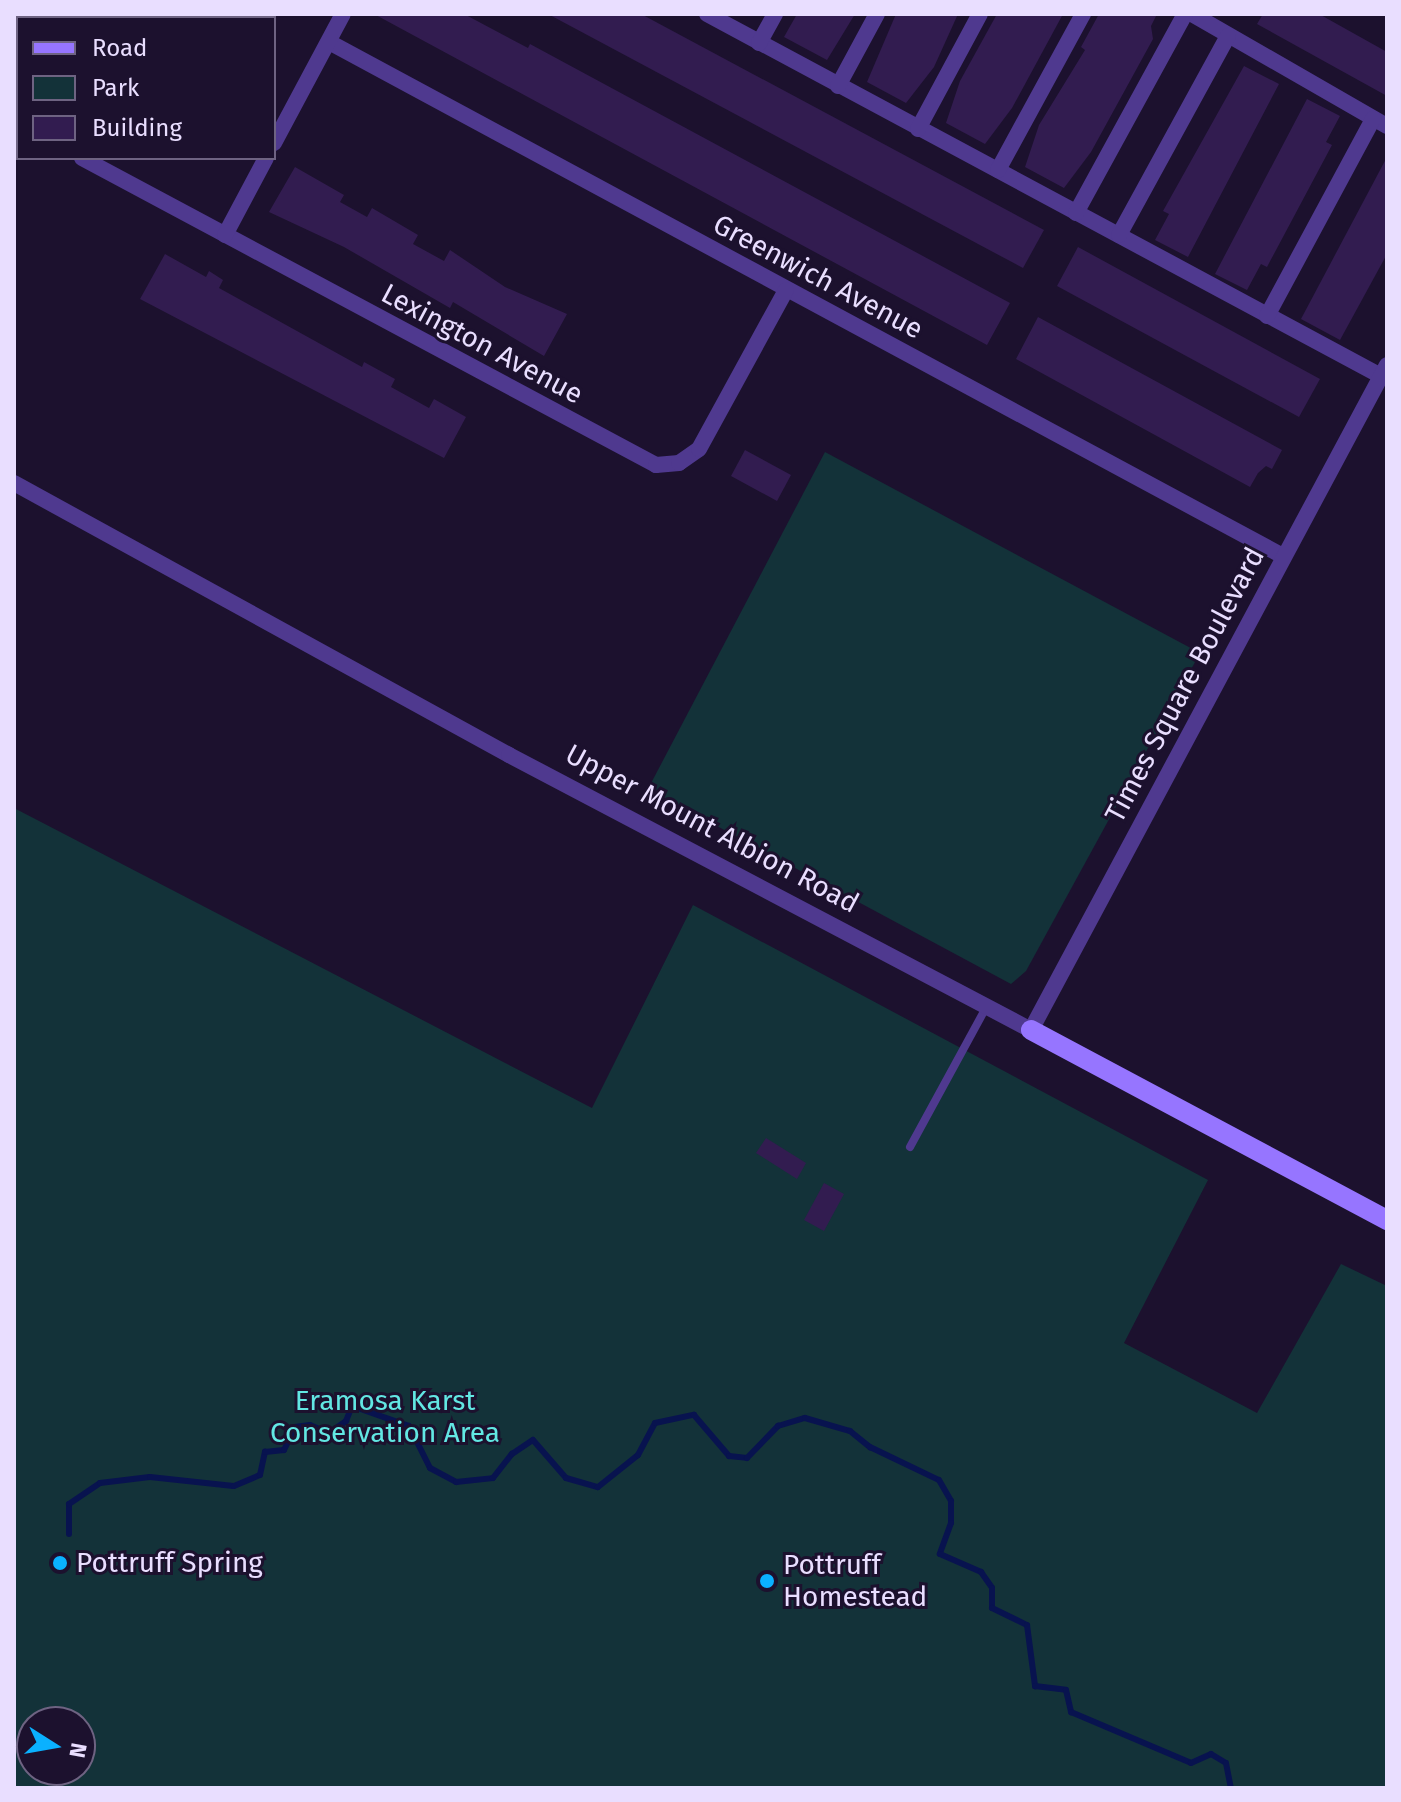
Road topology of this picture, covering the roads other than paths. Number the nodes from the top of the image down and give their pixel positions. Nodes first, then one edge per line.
1 (343, 14) edge
2 (707, 14) edge
3 (775, 14) edge
4 (877, 14) edge
5 (980, 14) edge
6 (1083, 14) edge
7 (1185, 14) edge
8 (1192, 14) edge
9 (1228, 36) junction
10 (329, 42) junction
11 (759, 43) junction
12 (838, 86) junction
13 (1380, 122) edge
14 (918, 129) junction
15 (276, 139) edge
16 (86, 160) edge
17 (265, 160) edge
18 (998, 170) junction
19 (1076, 213) junction
20 (225, 235) junction
21 (1119, 235) junction
22 (786, 290) junction
23 (1267, 316) junction
24 (1384, 371) edge
25 (14, 483) edge
26 (1283, 556) junction
27 (987, 1006) junction
28 (1031, 1030) junction
29 (910, 1147) dead end
30 (1387, 1220) edge

1 - 10 street
2 - 11 street
3 - 11 street
4 - 12 street
5 - 14 street
6 - 18 street
7 - 19 street
8 - 9 street
9 - 13 street
9 - 21 street
10 - 15 street
10 - 22 street, Greenwich Avenue
11 - 12 street
12 - 14 street
13 - 23 street
14 - 18 street
16 - 20 street, Lexington Avenue
17 - 20 street
18 - 19 street
19 - 21 street
20 - 22 street, Lexington Avenue
21 - 23 street
22 - 26 street, Greenwich Avenue
23 - 24 street
24 - 26 street, Times Square Boulevard
25 - 27 street, Upper Mount Albion Road
26 - 28 street, Times Square Boulevard
27 - 28 street, Upper Mount Albion Road
27 - 29 lane
28 - 30 street, Upper Mount Albion Road

